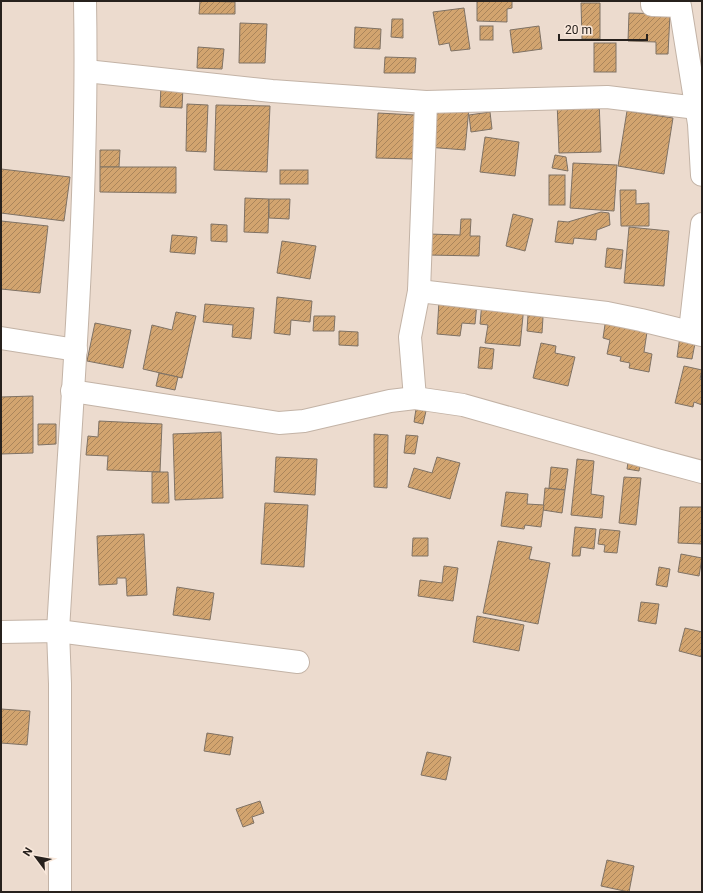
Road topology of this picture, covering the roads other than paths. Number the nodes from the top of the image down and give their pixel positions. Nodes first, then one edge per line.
1 (85, 1) edge
2 (652, 1) edge
3 (86, 71) junction
4 (426, 102) junction
5 (697, 108) junction
6 (702, 175) edge
7 (702, 224) edge
8 (419, 291) junction
9 (696, 333) edge
10 (1, 338) edge
11 (76, 350) junction
12 (72, 390) junction
13 (415, 398) junction
14 (702, 472) edge
15 (58, 631) junction
16 (1, 632) edge
17 (298, 662) dead end
18 (60, 892) edge

1 - 3 street
2 - 5 street
3 - 4 street
3 - 11 street
4 - 5 street
4 - 8 street
5 - 6 street
7 - 9 street
8 - 9 street
8 - 13 street
10 - 11 street
11 - 12 street
12 - 13 street
12 - 15 street
13 - 14 street
15 - 16 street
15 - 17 street
15 - 18 street

